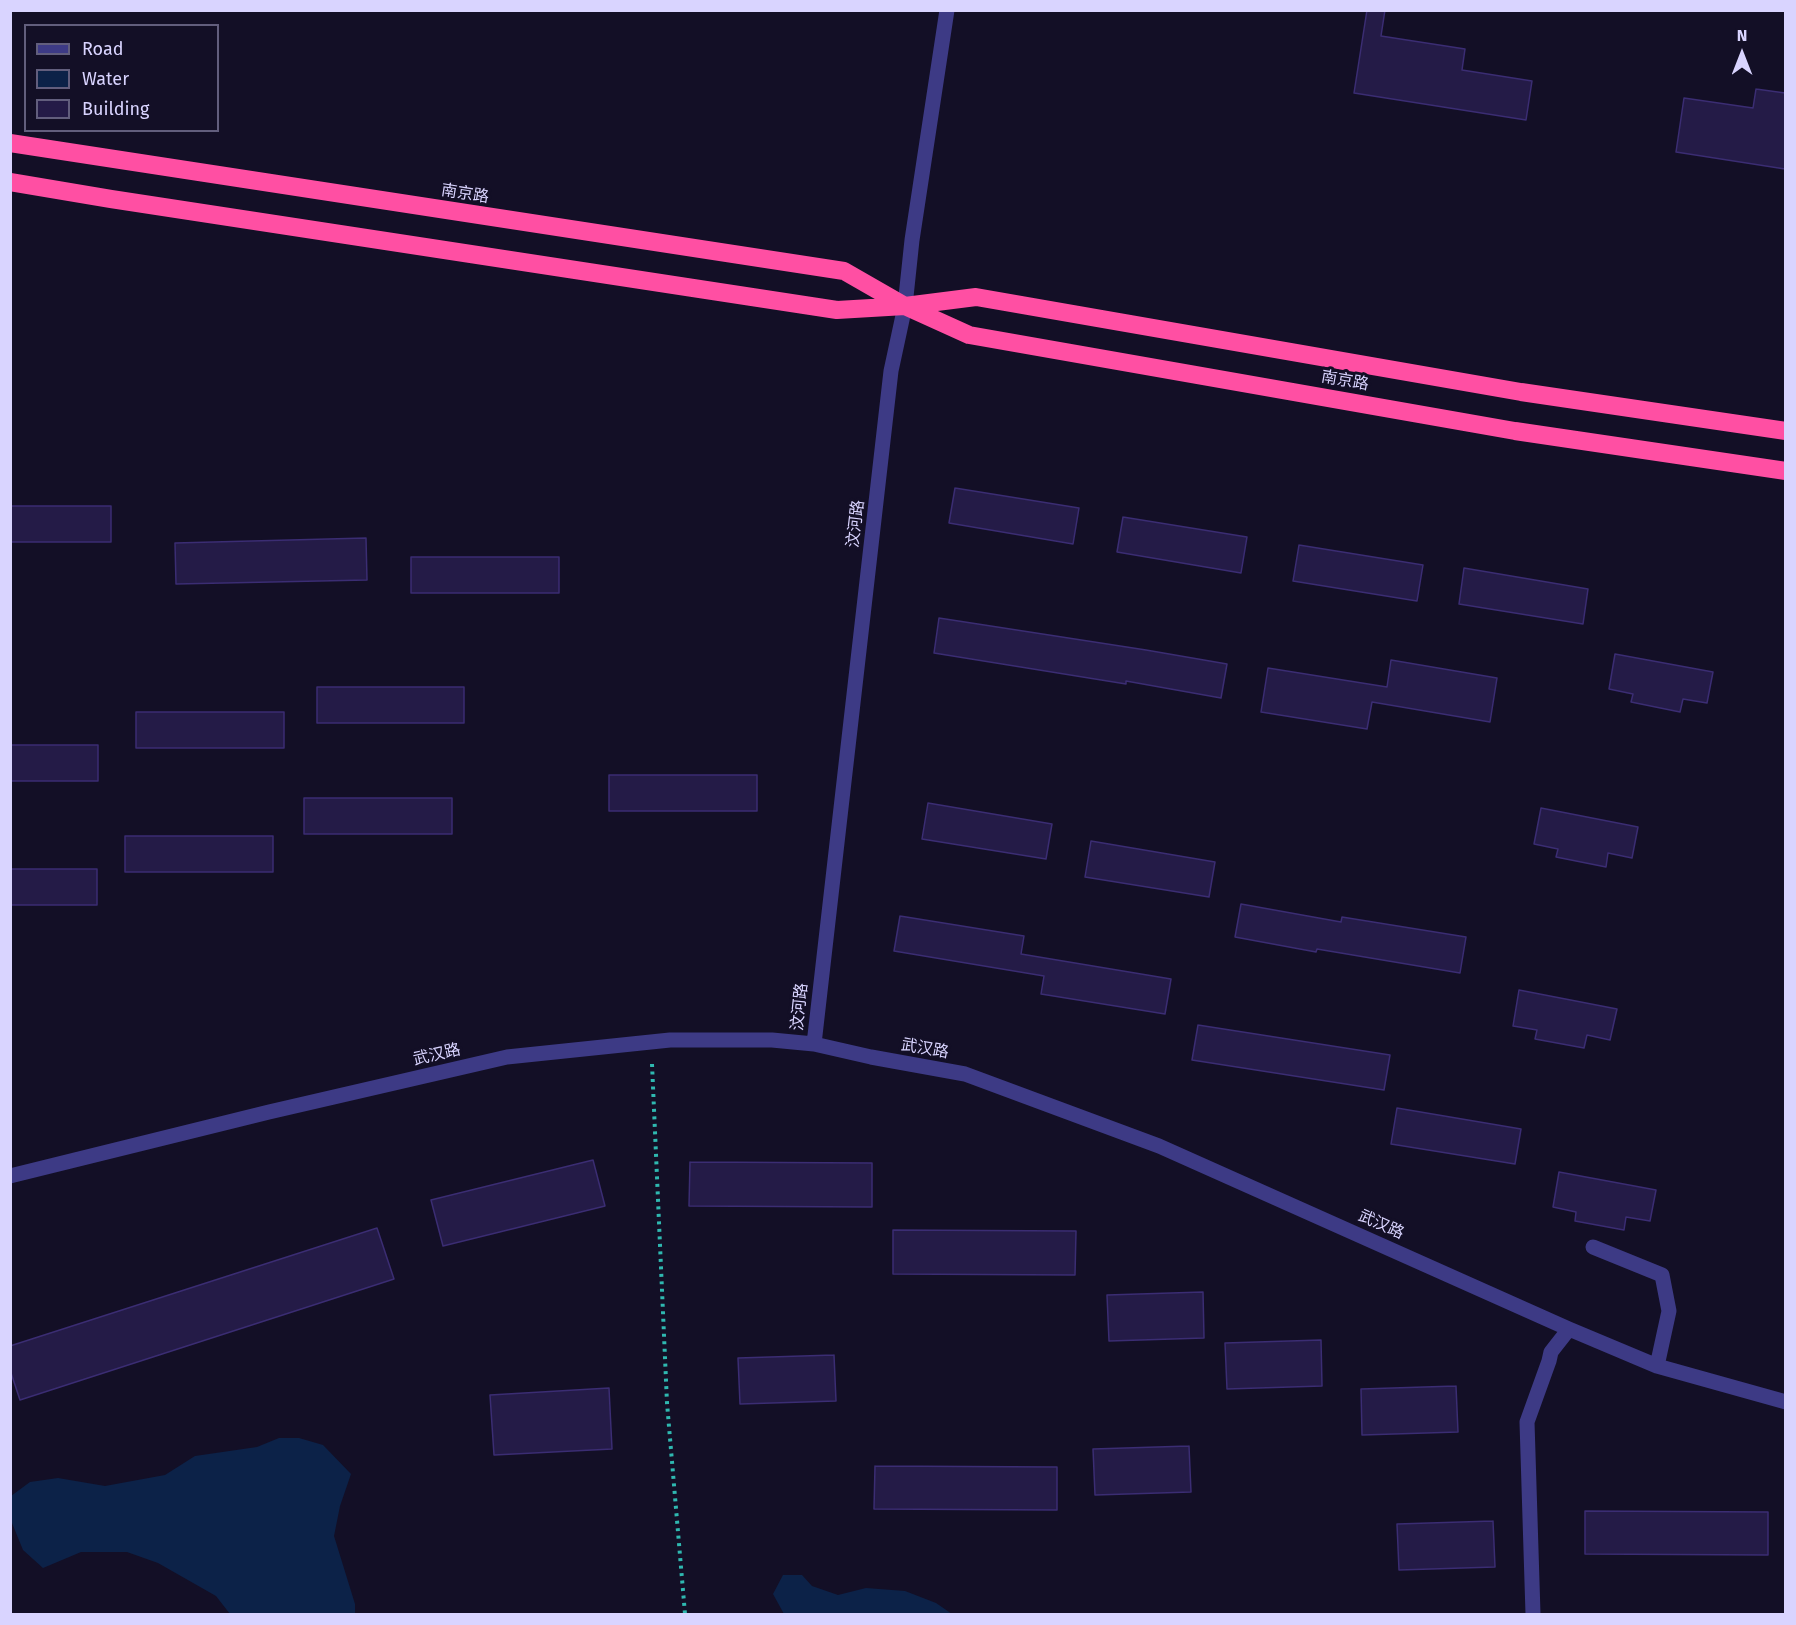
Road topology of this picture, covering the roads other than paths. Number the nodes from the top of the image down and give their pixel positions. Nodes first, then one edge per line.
1 (947, 10) edge
2 (10, 143) edge
3 (10, 182) edge
4 (905, 306) junction
5 (1785, 431) edge
6 (1785, 471) edge
7 (814, 1044) junction
8 (10, 1176) edge
9 (1593, 1247) dead end
10 (1569, 1329) junction
11 (1657, 1366) junction
12 (1785, 1402) edge
13 (1533, 1614) edge

1 - 4 street, 汶河路
2 - 4 highway, 南京路
3 - 4 highway, 南京路
4 - 5 highway, 南京路
4 - 6 highway, 南京路
4 - 7 street, 汶河路
7 - 8 street, 武汉路
7 - 10 street, 武汉路
9 - 11 street
10 - 11 street, 武汉路
10 - 13 street
11 - 12 street, 武汉路

